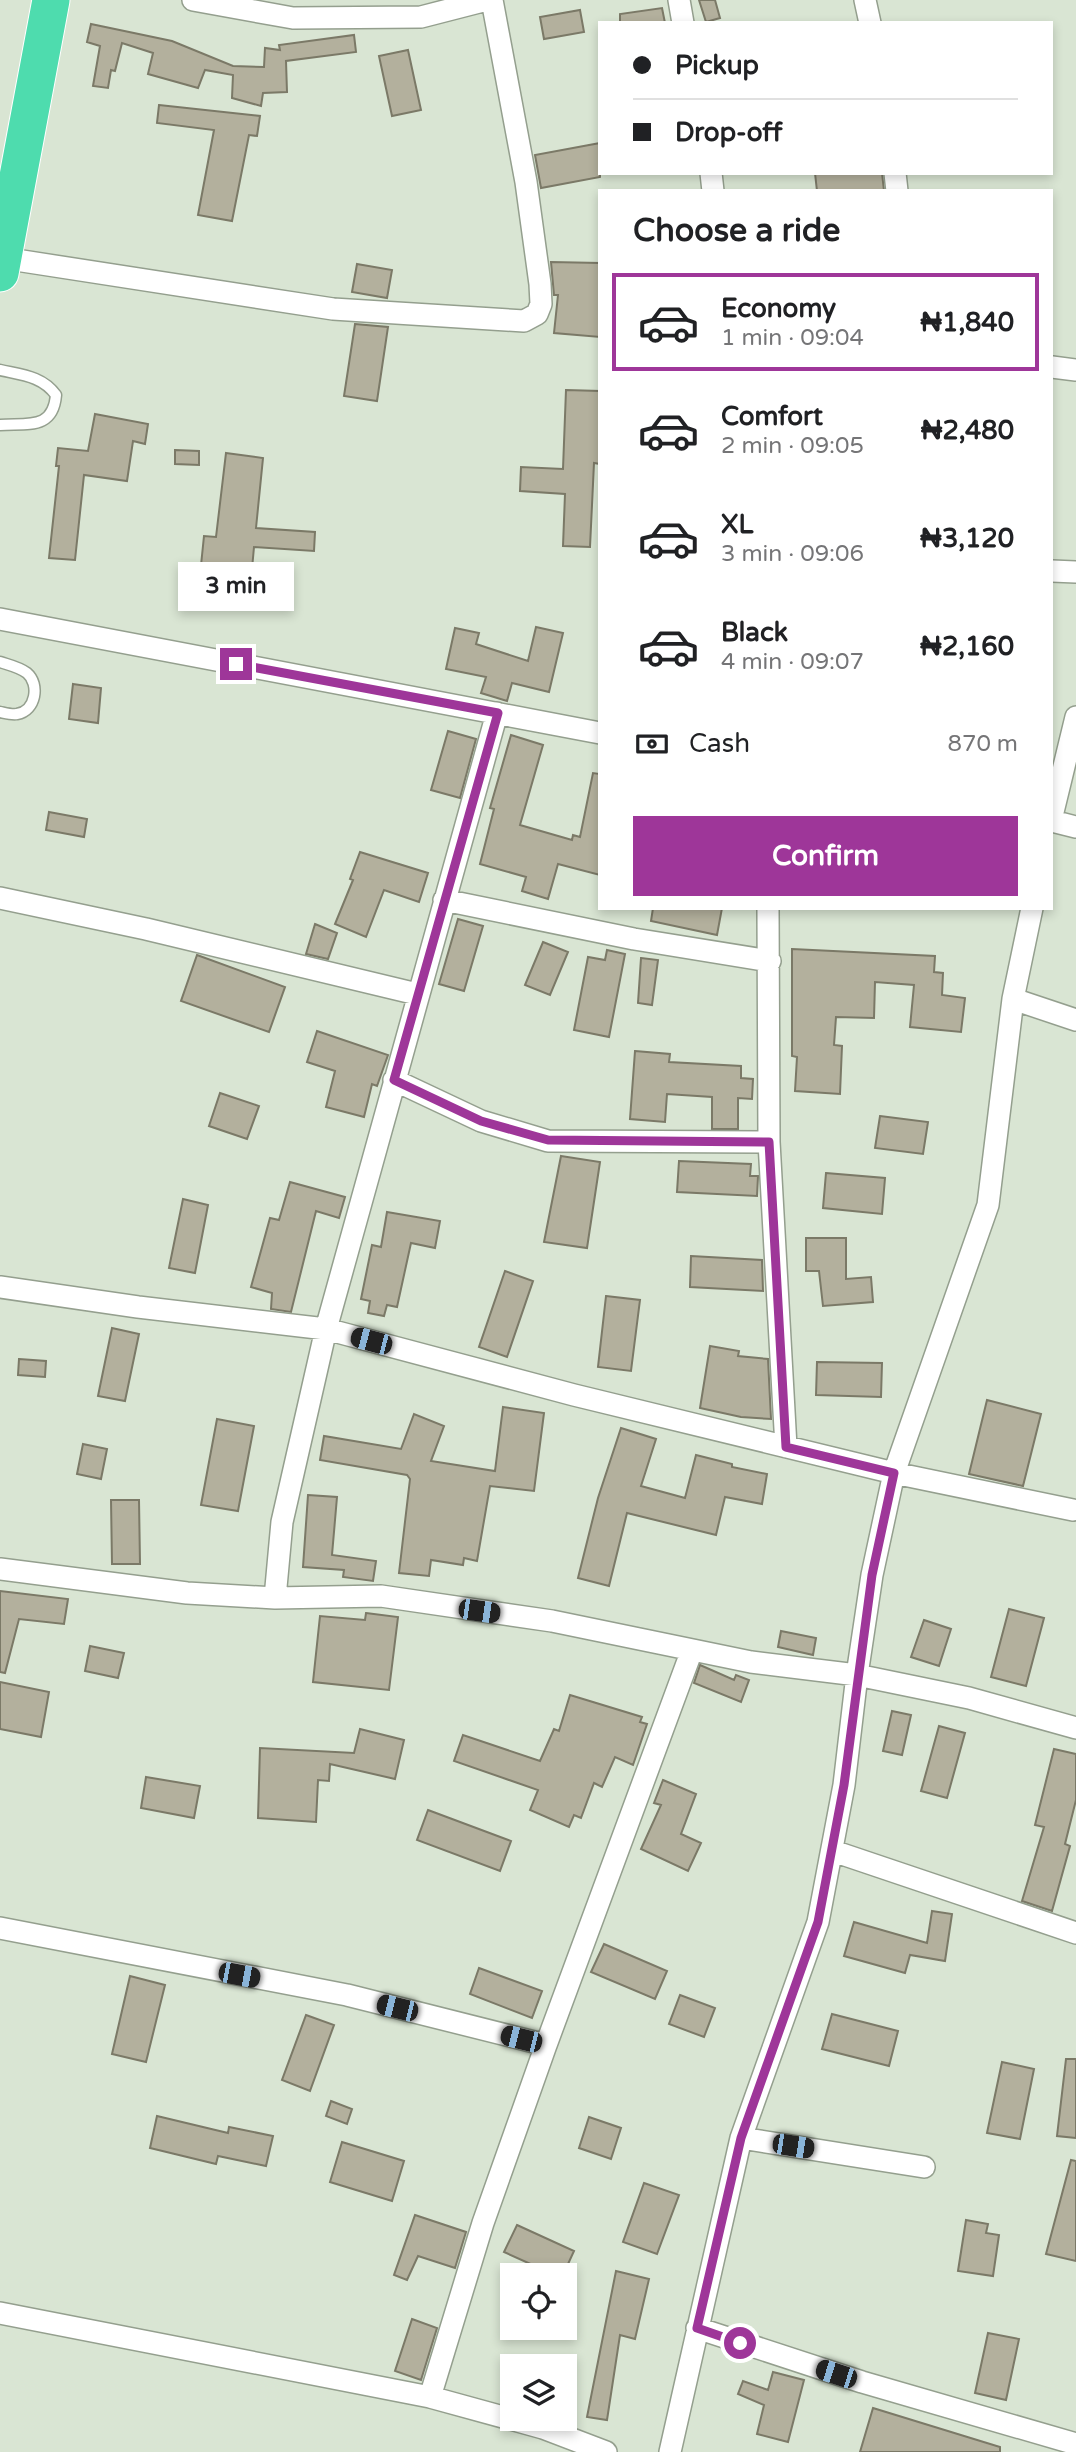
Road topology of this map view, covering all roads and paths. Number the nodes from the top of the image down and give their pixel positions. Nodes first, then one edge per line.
1 (51, 0) edge
2 (193, 0) edge
3 (487, 0) edge
4 (492, 0) edge
5 (679, 0) edge
6 (865, 0) edge
7 (421, 8) edge
8 (683, 21) edge
9 (870, 21) edge
10 (1, 266) edge
11 (1053, 368) edge
12 (0, 370) edge
13 (1076, 370) edge
14 (0, 425) edge
15 (1053, 571) edge
16 (1076, 572) edge
17 (0, 620) edge
18 (0, 662) edge
19 (0, 712) edge
20 (498, 713) junction
21 (1076, 717) edge
22 (598, 733) edge
23 (1053, 812) edge
24 (1053, 821) edge
25 (1076, 827) edge
26 (0, 898) edge
27 (444, 900) junction
28 (768, 910) edge
29 (1032, 910) edge
30 (770, 961) junction
31 (417, 994) junction
32 (1013, 999) junction
33 (1076, 1020) edge
34 (394, 1080) junction
35 (769, 1142) junction
36 (0, 1287) edge
37 (326, 1329) junction
38 (786, 1447) junction
39 (894, 1473) junction
40 (1073, 1510) dead end
41 (0, 1569) edge
42 (275, 1598) junction
43 (692, 1650) junction
44 (857, 1675) junction
45 (1076, 1728) edge
46 (833, 1851) junction
47 (0, 1928) edge
48 (1076, 1933) edge
49 (546, 2045) junction
50 (741, 2138) junction
51 (924, 2167) dead end
52 (0, 2312) edge
53 (697, 2328) junction
54 (430, 2397) junction
55 (1076, 2444) edge
56 (606, 2452) edge
57 (670, 2452) edge

1 - 10 highway
2 - 7 street
3 - 7 street
4 - 10 street
5 - 8 street
6 - 9 street
11 - 13 street
12 - 14 lane
15 - 16 street
17 - 20 street
18 - 19 lane
20 - 22 street
20 - 27 street
21 - 23 street
24 - 25 street
26 - 31 street
27 - 30 street
27 - 31 street
28 - 30 street
29 - 32 street
30 - 35 street
31 - 34 street
32 - 33 street
32 - 39 street
34 - 35 street
34 - 37 street
35 - 38 street
36 - 37 street
37 - 38 street
37 - 42 street
38 - 39 street
39 - 40 street
39 - 44 street
41 - 42 street
42 - 43 street
43 - 44 street
43 - 49 street
44 - 45 street
44 - 46 street
46 - 48 street
46 - 50 street
47 - 49 street
49 - 54 street
50 - 51 street
50 - 53 street
52 - 54 street
53 - 55 street
53 - 57 street
54 - 56 street

